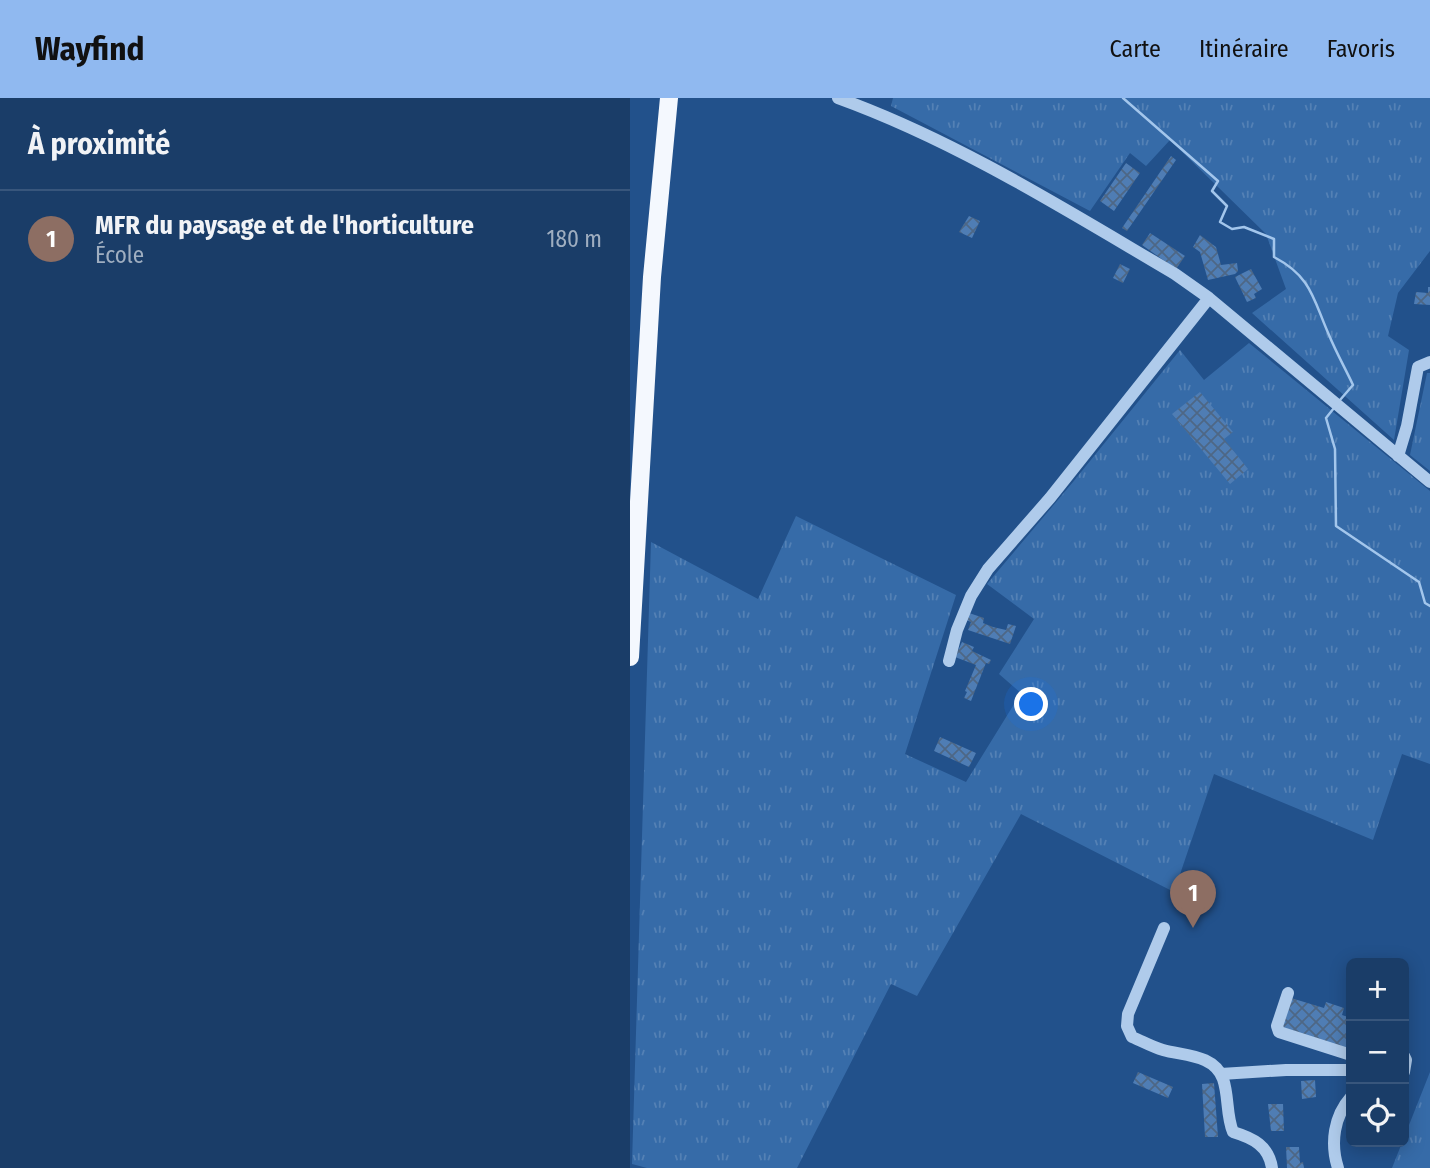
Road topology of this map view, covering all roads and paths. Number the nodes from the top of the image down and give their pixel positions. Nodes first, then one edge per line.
1 (669, 98) edge
2 (838, 98) edge
3 (1209, 298) junction
4 (1430, 362) edge
5 (1398, 456) junction
6 (1430, 482) edge
7 (630, 657) edge
8 (949, 661) dead end
9 (1164, 928) dead end
10 (1288, 993) dead end
11 (1346, 1053) edge
12 (1346, 1070) edge
13 (1221, 1074) junction
14 (1346, 1103) edge
15 (1272, 1168) edge
16 (1338, 1168) edge

1 - 7 main road
2 - 3 street
3 - 5 street
3 - 8 street
4 - 5 street
5 - 6 street
9 - 13 street
10 - 11 street
12 - 13 street
13 - 15 street
14 - 16 street

